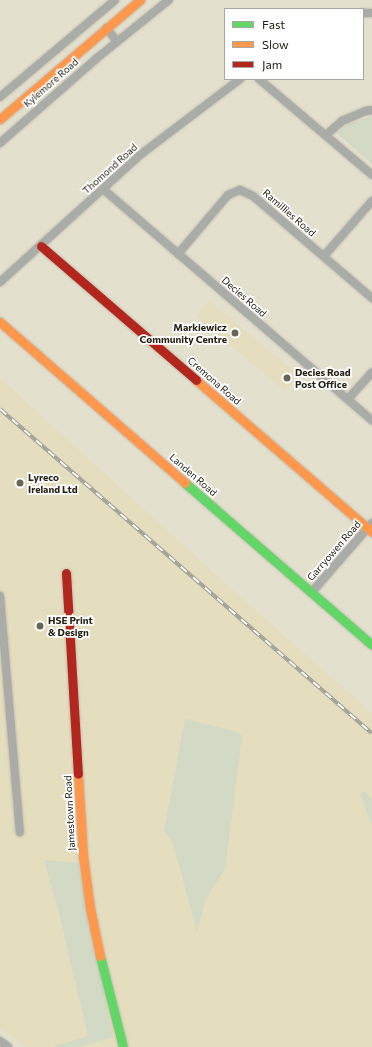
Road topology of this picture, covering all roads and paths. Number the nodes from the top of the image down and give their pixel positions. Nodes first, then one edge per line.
1 (115, 0) edge
2 (169, 0) edge
3 (137, 1) edge
4 (106, 28) junction
5 (117, 41) junction
6 (239, 80) edge
7 (261, 80) edge
8 (0, 97) edge
9 (372, 110) edge
10 (0, 119) edge
11 (326, 135) junction
12 (0, 143) edge
13 (372, 175) edge
14 (103, 189) junction
15 (372, 201) edge
16 (41, 246) junction
17 (178, 254) junction
18 (324, 256) junction
19 (0, 282) edge
20 (372, 298) edge
21 (0, 322) edge
22 (372, 372) edge
23 (348, 399) junction
24 (372, 420) edge
25 (370, 528) edge
26 (66, 573) dead end
27 (311, 593) junction
28 (0, 596) edge
29 (372, 645) edge
30 (20, 832) dead end
31 (0, 1041) edge
32 (8, 1047) edge
33 (123, 1047) edge

1 - 8 street
2 - 5 street, Kylemore Road
3 - 4 street, Kylemore Road
4 - 5 street
4 - 10 street, Kylemore Road
5 - 12 street, Kylemore Road
6 - 14 street, Thomond Road
7 - 11 street
9 - 11 street
11 - 13 street
14 - 16 street, Thomond Road
14 - 17 street, Decies Road
15 - 18 street
16 - 19 street, Thomond Road
16 - 25 street, Cremona Road
17 - 18 street, Ramillies Road
17 - 23 street, Decies Road
18 - 20 street, Ramillies Road
21 - 27 street, Landen Road
22 - 23 street
23 - 24 street, Decies Road
25 - 27 street, Garryowen Road
26 - 33 street, Jamestown Road
27 - 29 street, Landen Road
28 - 30 street
31 - 32 street

